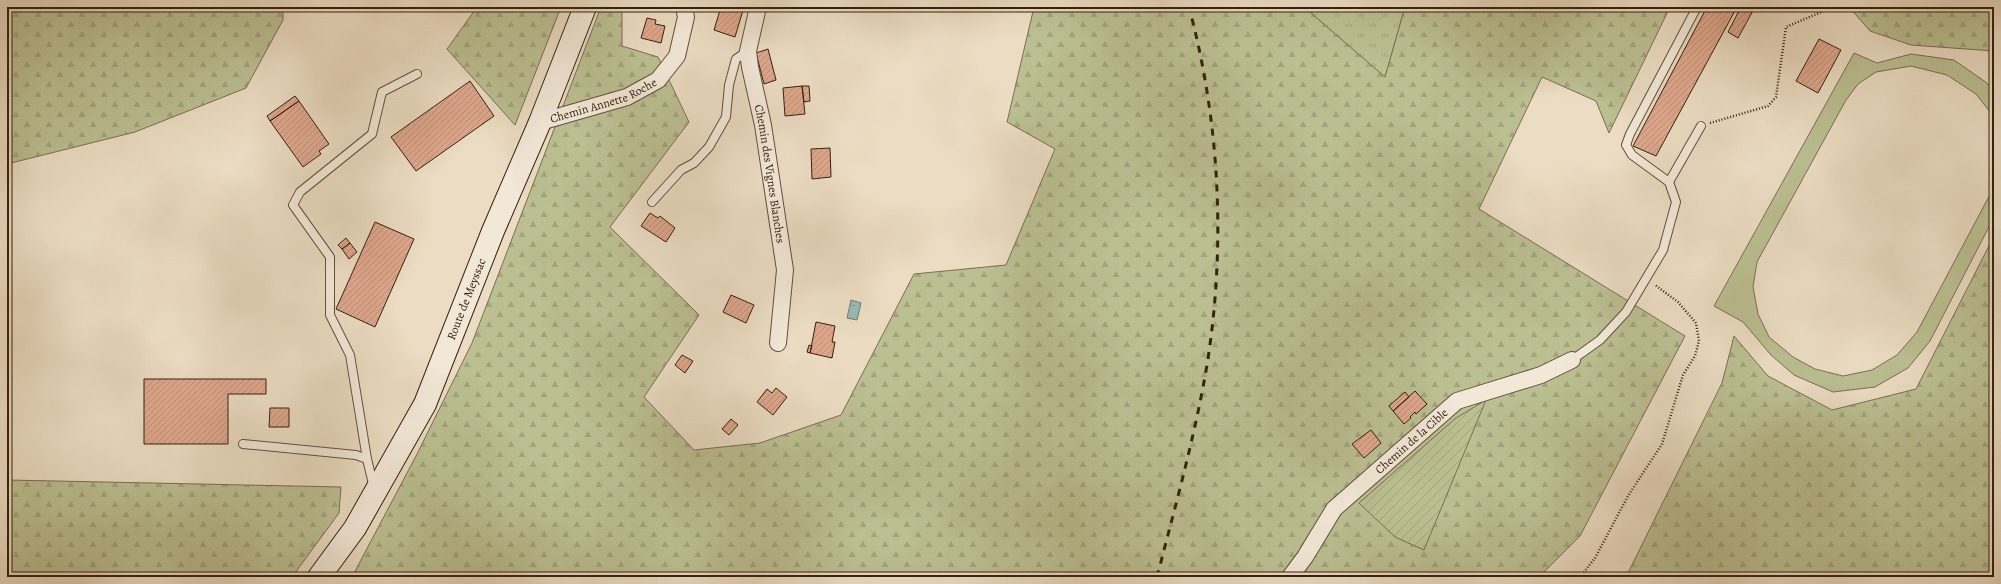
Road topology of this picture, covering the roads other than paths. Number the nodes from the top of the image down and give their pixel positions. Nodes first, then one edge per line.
1 (585, 7) edge
2 (684, 7) edge
3 (758, 7) edge
4 (1697, 7) edge
5 (748, 50) junction
6 (417, 74) dead end
7 (540, 122) junction
8 (1700, 126) road end
9 (1670, 182) junction
10 (652, 202) dead end
11 (778, 343) dead end
12 (1572, 360) joint
13 (243, 444) dead end
14 (367, 459) junction
15 (375, 494) junction
16 (319, 577) edge
17 (1290, 577) edge

1 - 7 main road, Route de Meyssac
2 - 7 street, Chemin Annette Roche
3 - 5 street, Chemin des Vignes Blanches
4 - 9 lane
5 - 10 lane
5 - 11 street, Chemin des Vignes Blanches
6 - 14 lane
7 - 15 main road, Route de Meyssac
8 - 9 lane
9 - 12 lane
12 - 17 street, Chemin de la Cible
13 - 14 lane
14 - 15 lane
15 - 16 main road, Route de Meyssac

